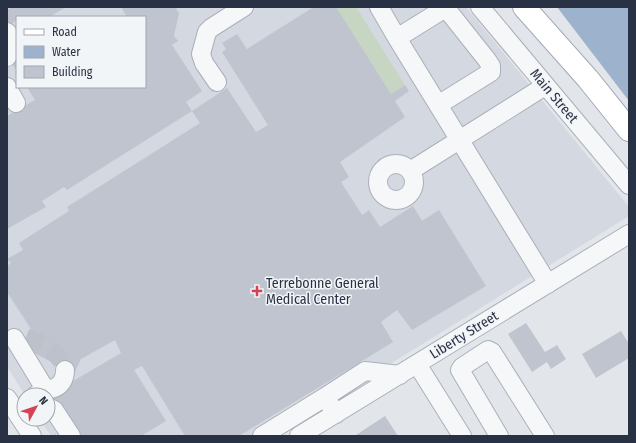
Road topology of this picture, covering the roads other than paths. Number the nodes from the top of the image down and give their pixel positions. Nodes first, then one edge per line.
1 (244, 7) edge
2 (379, 7) edge
3 (446, 7) edge
4 (480, 7) edge
5 (524, 7) edge
6 (7, 32) edge
7 (397, 38) junction
8 (7, 57) edge
9 (216, 82) dead end
10 (545, 86) junction
11 (7, 87) edge
12 (16, 103) dead end
13 (438, 105) junction
14 (629, 130) edge
15 (459, 140) junction
16 (410, 170) dead end
17 (629, 185) edge
18 (629, 234) edge
19 (548, 284) junction
20 (460, 338) junction
21 (16, 339) edge
22 (473, 359) junction
23 (417, 364) junction
24 (65, 370) dead end
25 (400, 375) junction
26 (38, 387) edge
27 (56, 388) edge
28 (325, 397) junction
29 (56, 413) edge
30 (336, 414) junction
31 (27, 427) edge
32 (32, 436) edge
33 (71, 436) edge
34 (262, 436) edge
35 (299, 436) edge
36 (462, 436) edge
37 (499, 436) edge
38 (545, 436) edge

1 - 9 street
2 - 7 street
3 - 7 street
3 - 13 street
4 - 10 street, Main Street
5 - 14 main road
6 - 8 street
7 - 13 street
10 - 15 street
10 - 17 street, Main Street
11 - 12 street
13 - 15 street
15 - 16 street
15 - 19 street
18 - 19 street, Liberty Street
19 - 20 street, Liberty Street
20 - 22 street
20 - 23 street, Liberty Street
21 - 26 street
22 - 37 street
22 - 38 street
23 - 25 street, Liberty Street
23 - 36 street
24 - 27 street
25 - 28 street
25 - 30 street, Liberty Street
28 - 30 street
28 - 34 street
29 - 33 street
30 - 35 street, Liberty Street
31 - 32 street

